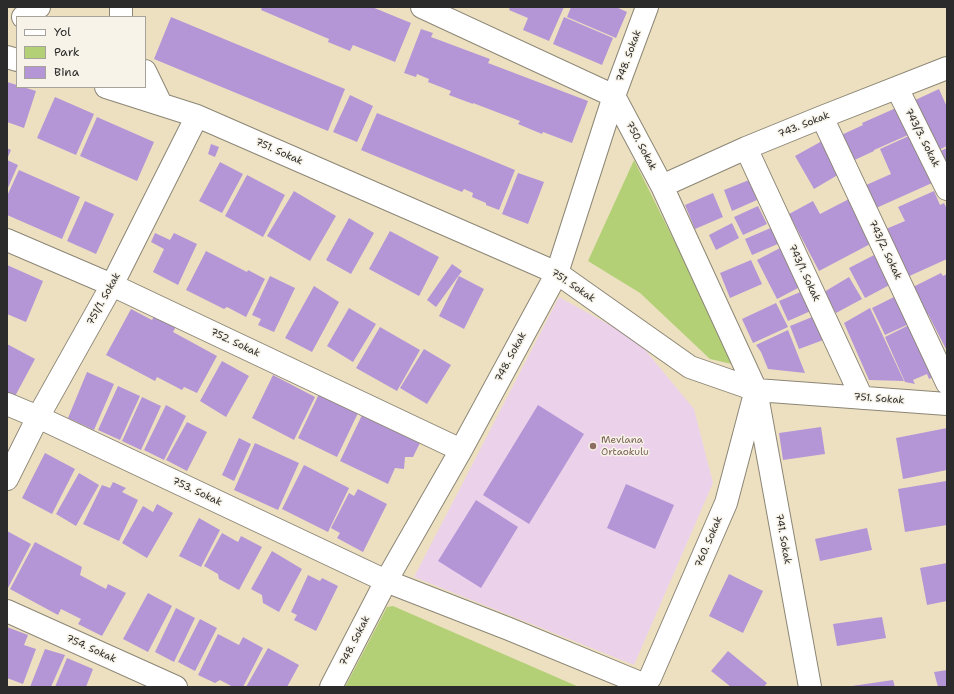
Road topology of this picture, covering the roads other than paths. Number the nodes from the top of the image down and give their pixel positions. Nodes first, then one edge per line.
1 (39, 7) edge
2 (422, 7) edge
3 (647, 7) edge
4 (25, 16) edge
5 (16, 22) edge
6 (7, 27) edge
7 (947, 68) edge
8 (146, 73) edge
9 (109, 88) edge
10 (897, 88) junction
11 (614, 96) junction
12 (160, 104) junction
13 (197, 116) junction
14 (822, 117) junction
15 (746, 148) junction
16 (662, 186) junction
17 (947, 189) edge
18 (7, 240) edge
19 (557, 273) junction
20 (112, 285) junction
21 (947, 383) edge
22 (756, 390) junction
23 (862, 398) junction
24 (7, 404) edge
25 (947, 404) edge
26 (38, 417) junction
27 (461, 450) junction
28 (7, 479) edge
29 (386, 580) junction
30 (7, 611) edge
31 (644, 686) edge
32 (176, 687) edge
33 (331, 687) edge
34 (810, 687) edge

1 - 4 street
2 - 11 street
3 - 11 street, 748. Sokak
5 - 6 street
7 - 10 street, 743. Sokak
8 - 12 street
9 - 12 street, 751. Sokak
10 - 14 street, 743. Sokak
10 - 17 street, 743/3. Sokak
11 - 16 street, 750. Sokak
11 - 19 street, 748. Sokak
12 - 13 street, 751. Sokak
13 - 19 street, 751. Sokak
13 - 20 street, 751/1. Sokak
14 - 15 street, 743. Sokak
14 - 21 street, 743/2. Sokak
15 - 16 street, 743. Sokak
15 - 23 street, 743/1. Sokak
16 - 22 street, 750. Sokak
18 - 20 street, 752. Sokak
19 - 22 street, 751. Sokak
19 - 27 street, 748. Sokak
20 - 26 street, 751/1. Sokak
20 - 27 street, 752. Sokak
22 - 23 street, 751. Sokak
22 - 31 street, 760. Sokak
22 - 34 street, 741. Sokak
23 - 25 street, 751. Sokak
24 - 26 street, 753. Sokak
26 - 28 street, 751/1. Sokak
26 - 29 street, 753. Sokak
27 - 29 street, 748. Sokak
29 - 31 street, 753. Sokak
29 - 33 street, 748. Sokak
30 - 32 street, 754. Sokak

